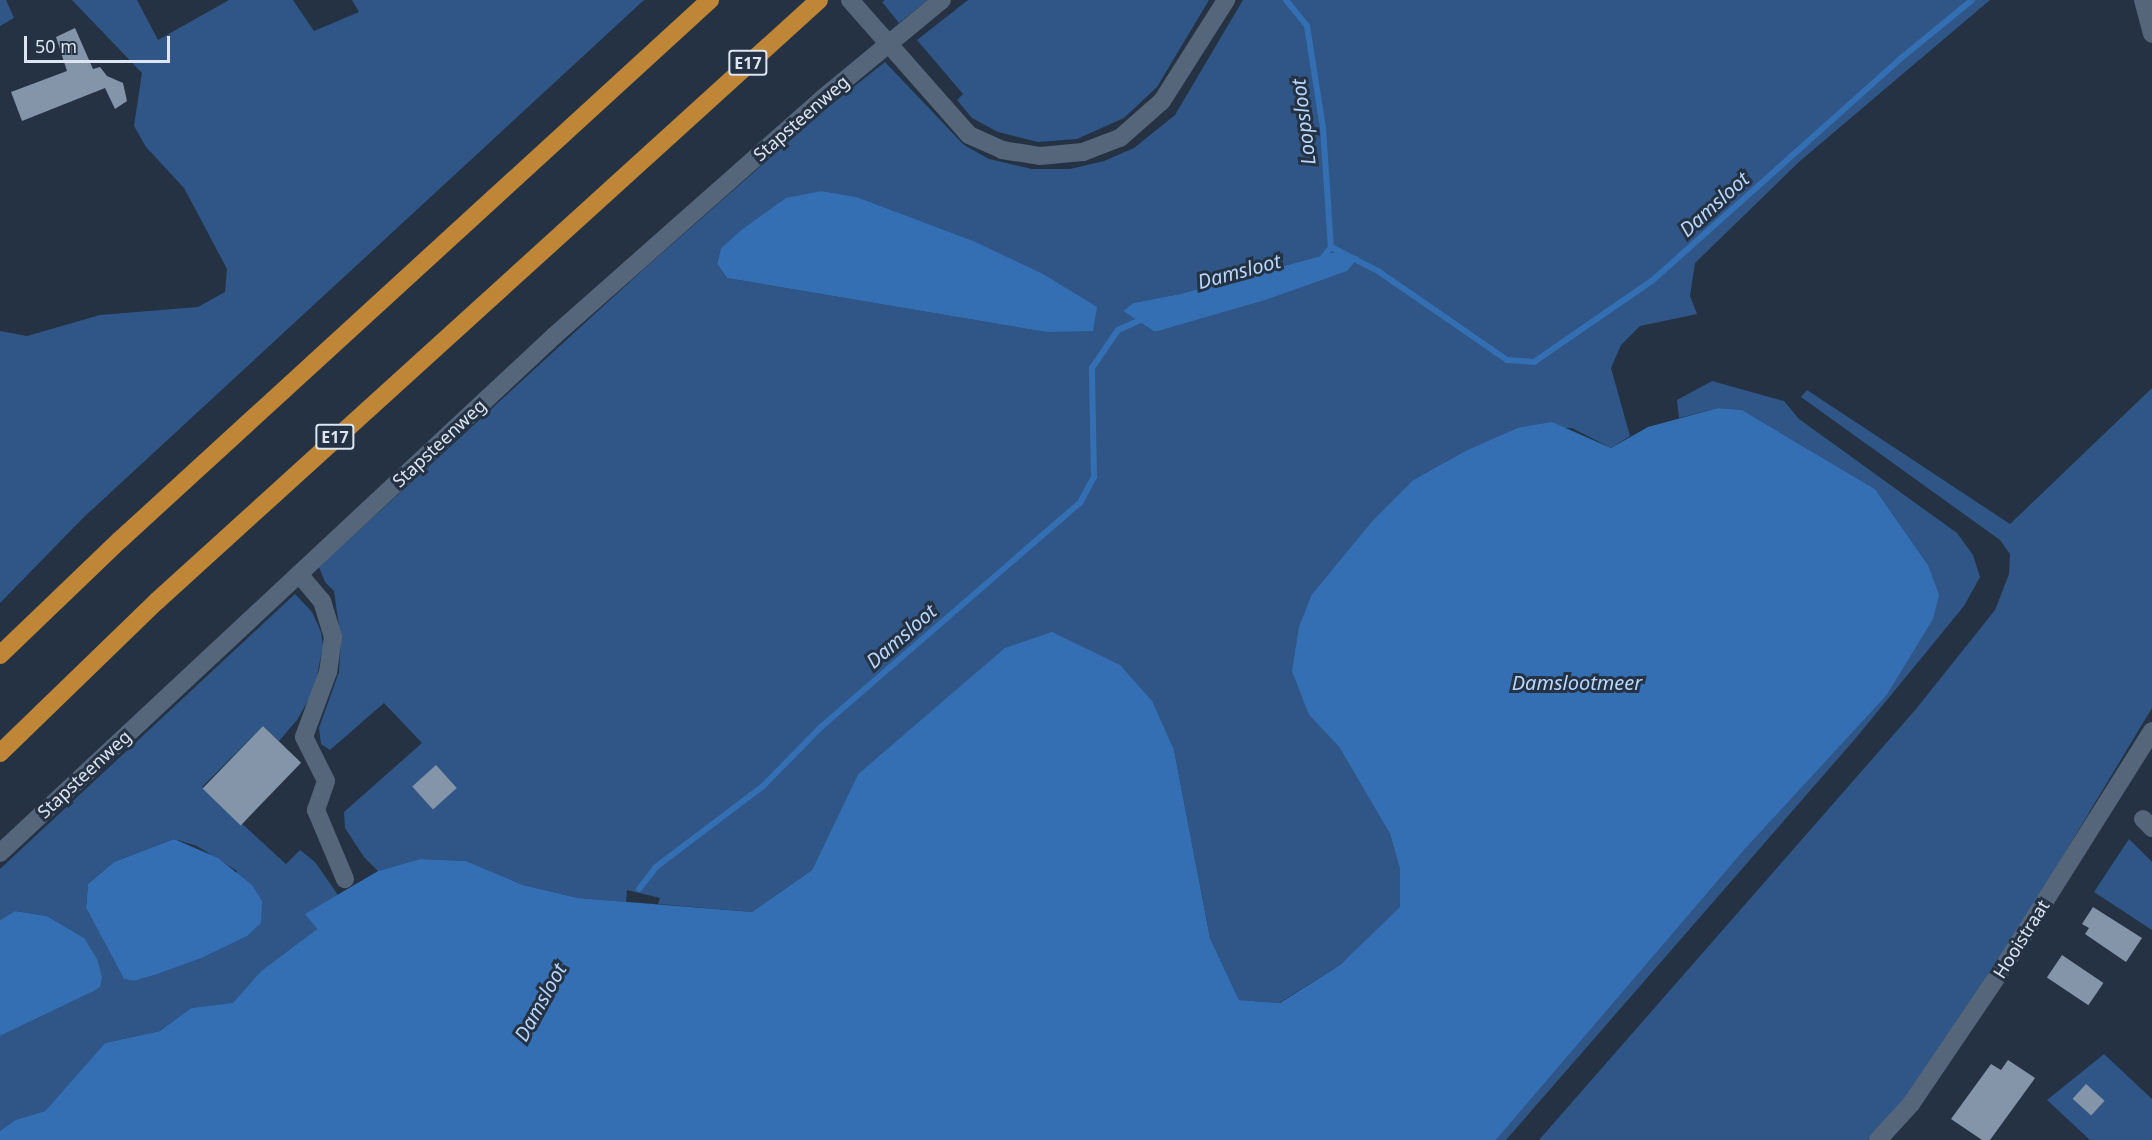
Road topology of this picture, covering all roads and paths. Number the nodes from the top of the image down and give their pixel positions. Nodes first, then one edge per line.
1 (710, 0) edge
2 (819, 0) edge
3 (850, 0) edge
4 (942, 0) edge
5 (1226, 0) edge
6 (2143, 0) edge
7 (2152, 34) edge
8 (299, 574) junction
9 (0, 655) edge
10 (2152, 731) edge
11 (0, 753) edge
12 (0, 853) edge
13 (345, 879) dead end
14 (1878, 1140) edge

1 - 9 highway
2 - 11 highway, E17
3 - 5 street
4 - 8 street, Stapsteenweg
6 - 7 street
8 - 12 street, Stapsteenweg
8 - 13 street
10 - 14 street, Hooistraat

